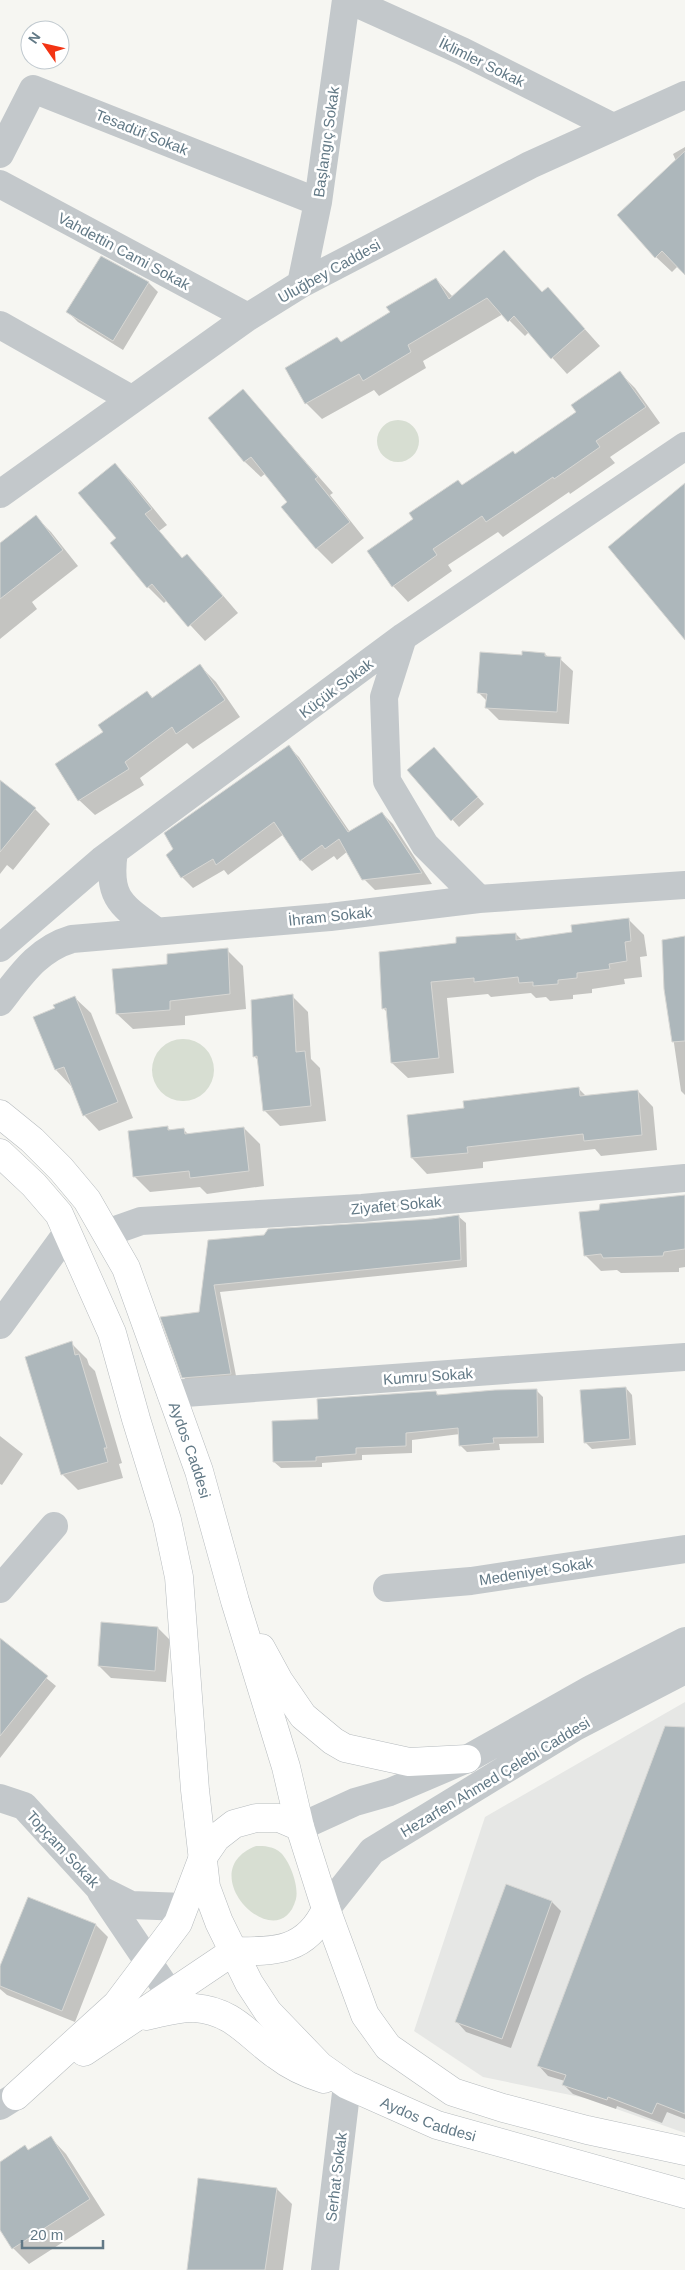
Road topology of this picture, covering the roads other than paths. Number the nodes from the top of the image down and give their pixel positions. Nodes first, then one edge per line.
1 (347, 0) edge
2 (685, 95) edge
3 (613, 127) junction
4 (0, 154) edge
5 (0, 184) edge
6 (318, 202) junction
7 (301, 284) junction
8 (248, 317) junction
9 (0, 325) edge
10 (131, 399) junction
11 (685, 446) edge
12 (0, 494) edge
13 (403, 637) junction
14 (114, 852) junction
15 (685, 885) edge
16 (479, 899) junction
17 (156, 932) junction
18 (0, 948) edge
19 (0, 1002) edge
20 (0, 1114) edge
21 (0, 1153) edge
22 (685, 1178) edge
23 (67, 1233) junction
24 (107, 1233) junction
25 (0, 1325) edge
26 (685, 1357) edge
27 (171, 1394) junction
28 (54, 1526) dead end
29 (685, 1549) edge
30 (0, 1588) edge
31 (387, 1588) dead end
32 (235, 1601) junction
33 (685, 1641) edge
34 (685, 1670) edge
35 (467, 1760) junction
36 (0, 1798) edge
37 (300, 1827) junction
38 (203, 1857) junction
39 (101, 1890) junction
40 (184, 1908) junction
41 (326, 1908) junction
42 (234, 1951) junction
43 (148, 1963) junction
44 (170, 1994) junction
45 (193, 2008) junction
46 (137, 2017) junction
47 (347, 2085) junction
48 (8, 2101) edge
49 (685, 2151) edge
50 (685, 2194) edge
51 (325, 2270) edge

1 - 3 street, İklimler Sokak
1 - 6 street, Başlangıç Sokak
2 - 3 street, Uluğbey Caddesi
3 - 7 street, Uluğbey Caddesi
4 - 6 street, Tesadüf Sokak
5 - 8 street, Vahdettin Cami Sokak
6 - 7 street, Başlangıç Sokak
7 - 8 street, Uluğbey Caddesi
8 - 10 street, Uluğbey Caddesi
9 - 10 street
10 - 12 street, Uluğbey Caddesi
11 - 13 street, Küçük Sokak
13 - 14 street, Küçük Sokak
13 - 16 street
14 - 17 street
14 - 18 street, Küçük Sokak
15 - 16 street, İhram Sokak
16 - 17 street, İhram Sokak
17 - 19 street, İhram Sokak
20 - 24 main road, Aydos Caddesi
21 - 23 main road
22 - 24 street, Ziyafet Sokak
23 - 25 street
23 - 38 main road
24 - 27 main road, Aydos Caddesi
26 - 27 street, Kumru Sokak
27 - 32 main road, Aydos Caddesi
28 - 30 street
29 - 31 street, Medeniyet Sokak
32 - 35 main road
32 - 37 main road, Aydos Caddesi
33 - 35 street, Hezarfen Ahmed Çelebi Caddesi
34 - 41 street, Hezarfen Ahmed Çelebi Caddesi
35 - 37 street, Hezarfen Ahmed Çelebi Caddesi
36 - 39 street, Topçam Sokak
37 - 38 main road
37 - 41 main road
38 - 40 main road
38 - 42 main road
39 - 40 street, Topçam Sokak
39 - 43 street
40 - 43 main road
41 - 42 main road
41 - 49 main road
42 - 44 main road
42 - 47 main road, Aydos Caddesi
43 - 44 street
43 - 48 main road
44 - 45 street
44 - 46 main road
45 - 46 main road
45 - 47 main road
46 - 48 main road
47 - 50 main road, Aydos Caddesi
47 - 51 street, Serhat Sokak

